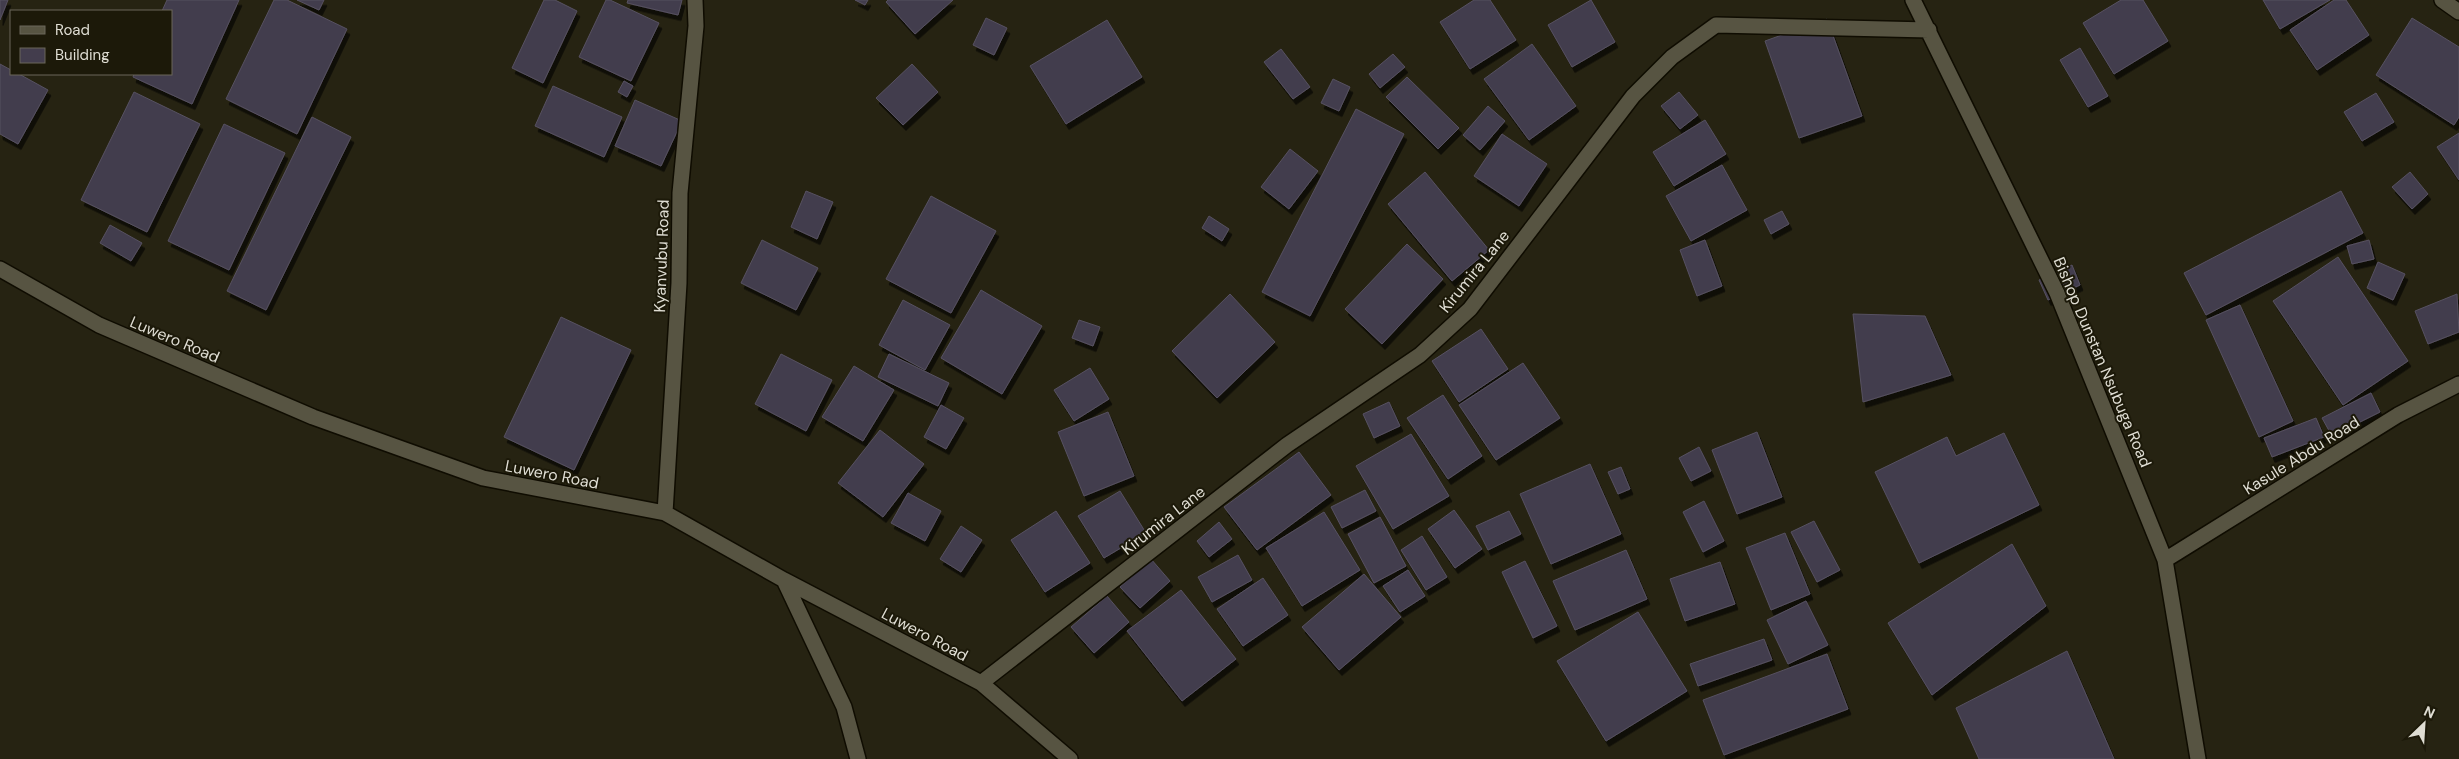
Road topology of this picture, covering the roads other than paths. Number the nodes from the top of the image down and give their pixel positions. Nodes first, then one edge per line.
1 (695, 0) edge
2 (1913, 0) edge
3 (2442, 0) edge
4 (2459, 12) edge
5 (1929, 30) junction
6 (0, 269) edge
7 (2459, 384) edge
8 (665, 513) junction
9 (2165, 560) junction
10 (784, 580) junction
11 (981, 683) junction
12 (858, 759) edge
13 (1070, 759) edge
14 (2198, 759) edge

1 - 8 street, Kyanvubu Road
2 - 5 street, Bishop Dunstan Nsubuga Road
3 - 4 street
5 - 9 street, Bishop Dunstan Nsubuga Road
5 - 11 street, Kirumira Lane
6 - 8 street, Luwero Road
7 - 9 street, Kasule Abdu Road
8 - 10 street, Luwero Road
9 - 14 street, Bishop Dunstan Nsubuga Road
10 - 11 street, Luwero Road
10 - 12 street
11 - 13 street, Luwero Road

